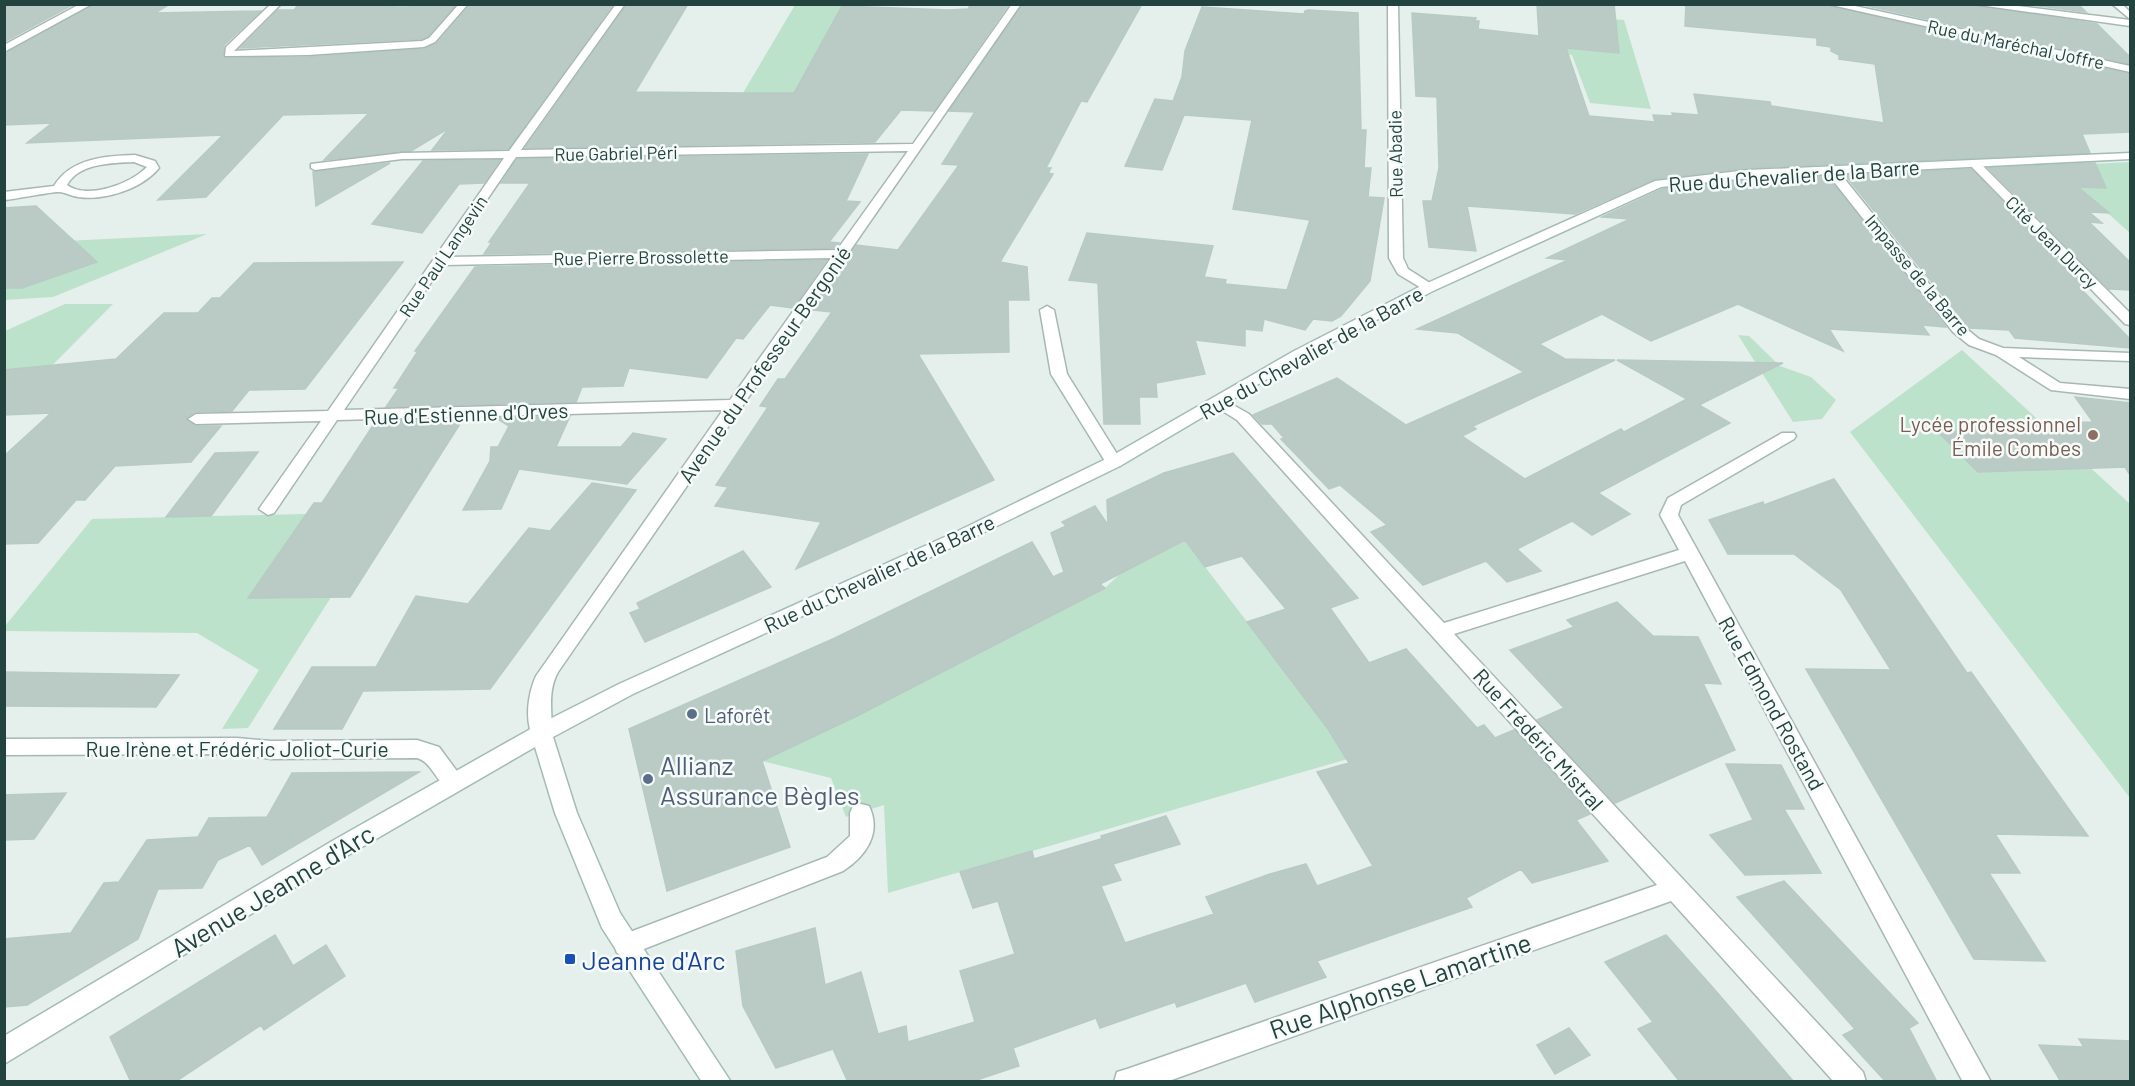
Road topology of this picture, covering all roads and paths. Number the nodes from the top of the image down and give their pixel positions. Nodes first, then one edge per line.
1 (88, 4) edge
2 (278, 4) edge
3 (464, 4) edge
4 (621, 4) edge
5 (1017, 4) edge
6 (1394, 4) edge
7 (1831, 4) edge
8 (1976, 4) edge
9 (2116, 4) edge
10 (2130, 16) edge
11 (2130, 23) edge
12 (4, 49) edge
13 (2130, 69) edge
14 (918, 147) junction
15 (512, 155) junction
16 (2130, 156) edge
17 (1974, 163) junction
18 (315, 166) dead end
19 (1831, 170) junction
20 (61, 188) junction
21 (4, 196) edge
22 (842, 254) junction
23 (441, 261) junction
24 (1428, 288) junction
25 (1047, 310) dead end
26 (2130, 321) edge
27 (2001, 352) junction
28 (2130, 357) edge
29 (2130, 394) edge
30 (1219, 402) junction
31 (735, 405) junction
32 (332, 416) junction
33 (196, 419) dead end
34 (1788, 436) dead end
35 (1114, 462) junction
36 (268, 509) dead end
37 (1690, 553) junction
38 (1442, 631) junction
39 (541, 733) junction
40 (4, 747) edge
41 (454, 782) junction
42 (861, 813) dead end
43 (1674, 889) junction
44 (626, 945) junction
45 (4, 1051) edge
46 (718, 1082) edge
47 (1127, 1082) edge
48 (1853, 1082) edge
49 (1978, 1082) edge

1 - 12 street
2 - 3 street
4 - 15 street, Rue Paul Langevin
5 - 14 street, Avenue du Professeur Bergonié
6 - 24 street, Rue Abadie
7 - 13 street, Rue du Maréchal Joffre
8 - 11 street
9 - 10 street
14 - 15 street, Rue Gabriel Péri
14 - 22 street, Avenue du Professeur Bergonié
15 - 18 street, Rue Gabriel Péri
15 - 23 street, Rue Paul Langevin
16 - 17 street, Rue du Chevalier de la Barre
17 - 19 street, Rue du Chevalier de la Barre
17 - 26 street, Cité Jean Durcy
19 - 24 street, Rue du Chevalier de la Barre
19 - 27 street, Impasse de la Barre
20 - 20 street
20 - 21 street
22 - 23 street, Rue Pierre Brossolette
22 - 31 street, Avenue du Professeur Bergonié
23 - 32 street, Rue Paul Langevin
24 - 30 street, Rue du Chevalier de la Barre
25 - 35 street
27 - 28 street, Impasse de la Barre
27 - 29 street
30 - 35 street, Rue du Chevalier de la Barre
30 - 38 street, Rue Frédéric Mistral
31 - 32 street, Rue d'Estienne d'Orves
31 - 39 street, Avenue du Professeur Bergonié
32 - 33 street, Rue d'Estienne d'Orves
32 - 36 street, Rue Paul Langevin
34 - 37 street, Rue Edmond Rostand
35 - 39 street, Rue du Chevalier de la Barre
37 - 38 street
37 - 49 street, Rue Edmond Rostand
38 - 43 street, Rue Frédéric Mistral
39 - 41 street, Avenue Jeanne d'Arc
39 - 44 street, Avenue du Professeur Bergonié
40 - 41 street, Rue Irène et Frédéric Joliot-Curie
41 - 45 street, Avenue Jeanne d'Arc
42 - 44 street
43 - 47 street, Rue Alphonse Lamartine
43 - 48 street, Rue Frédéric Mistral
44 - 46 street, Avenue du Professeur Bergonié

